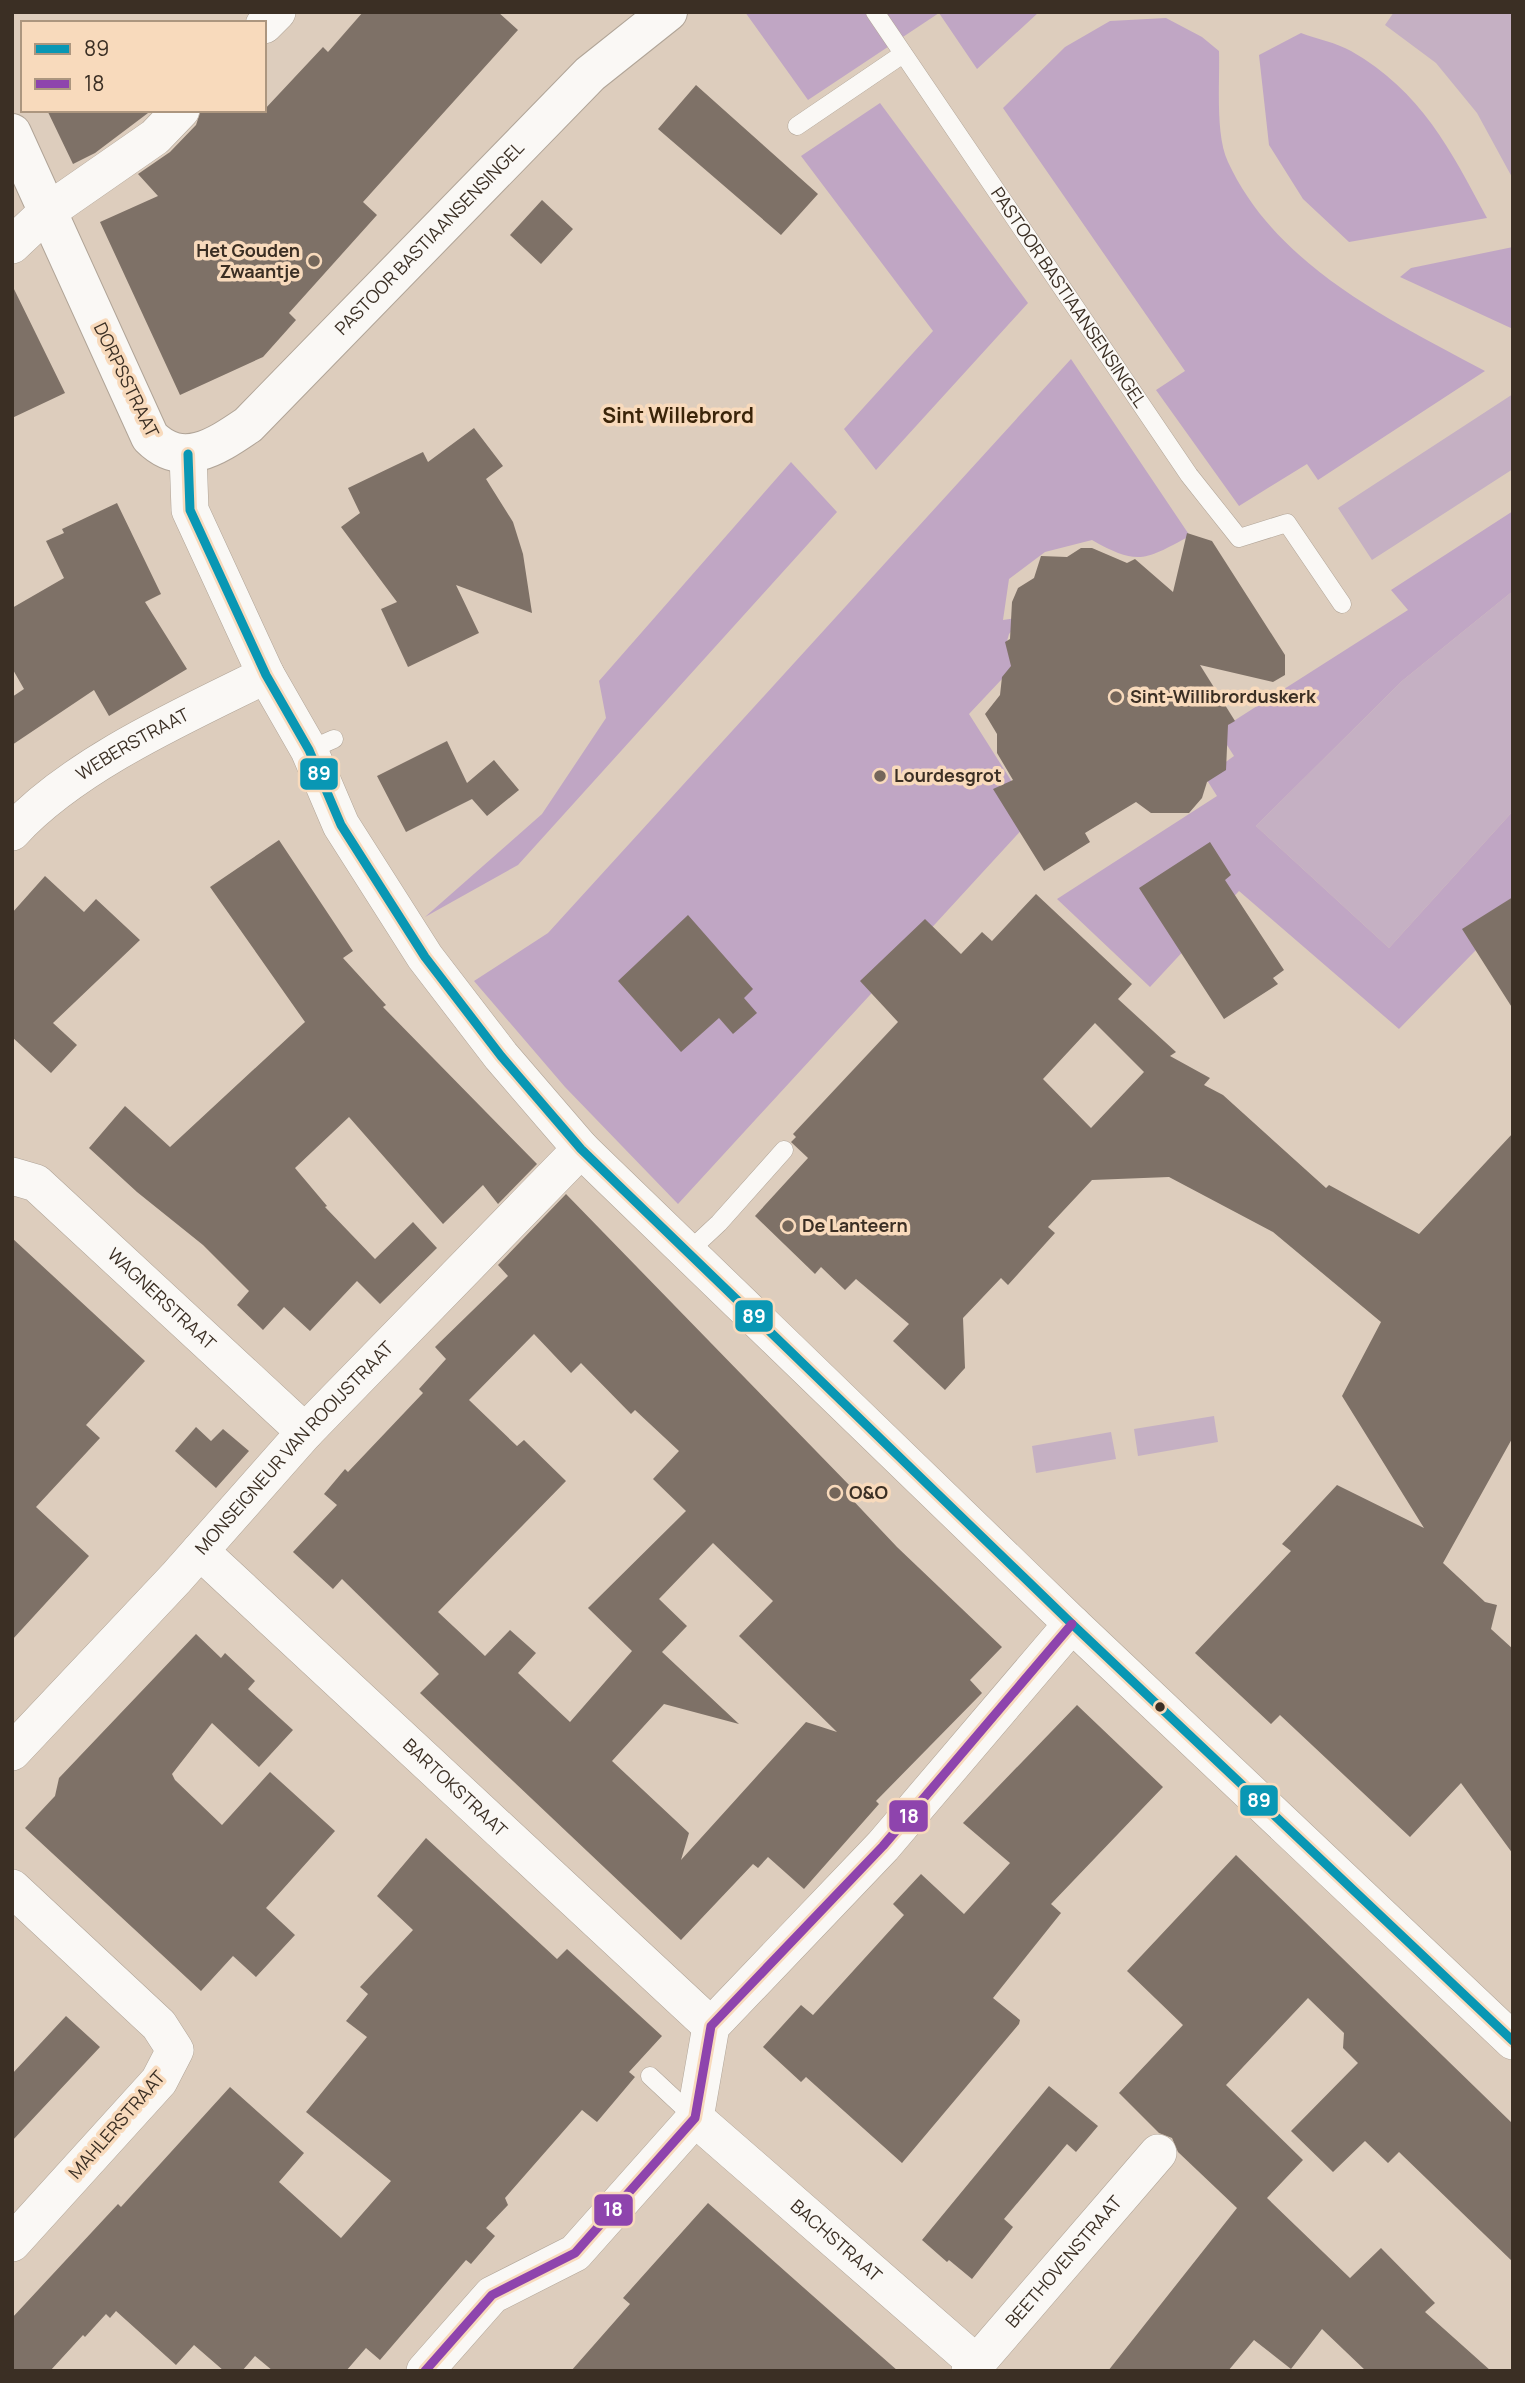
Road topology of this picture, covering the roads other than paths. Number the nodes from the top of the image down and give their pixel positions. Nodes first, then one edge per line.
1 (668, 12) edge
2 (874, 12) edge
3 (903, 54) junction
4 (179, 112) edge
5 (797, 126) dead end
6 (12, 133) edge
7 (47, 212) junction
8 (12, 245) edge
9 (188, 454) junction
10 (1342, 604) dead end
11 (266, 675) junction
12 (12, 832) edge
13 (581, 1149) junction
14 (784, 1150) dead end
15 (12, 1176) edge
16 (688, 1252) junction
17 (305, 1432) junction
18 (200, 1551) junction
19 (1072, 1624) junction
20 (12, 1752) edge
21 (12, 1888) edge
22 (711, 2026) junction
23 (1513, 2041) edge
24 (650, 2076) dead end
25 (695, 2118) junction
26 (1157, 2153) dead end
27 (12, 2243) edge
28 (973, 2367) edge
29 (425, 2371) edge

1 - 9 street, PASTOOR BASTIAANSENSINGEL
2 - 3 lane, PASTOOR BASTIAANSENSINGEL
3 - 5 lane
3 - 10 lane, PASTOOR BASTIAANSENSINGEL
4 - 7 street
6 - 7 street, DORPSSTRAAT
7 - 8 street
7 - 9 street, DORPSSTRAAT
9 - 11 street
11 - 12 street, WEBERSTRAAT
11 - 13 street
13 - 16 street
13 - 17 street, MONSEIGNEUR VAN ROOIJSTRAAT
14 - 16 lane
15 - 17 street, WAGNERSTRAAT
16 - 19 street
17 - 18 street, MONSEIGNEUR VAN ROOIJSTRAAT
18 - 20 street, MONSEIGNEUR VAN ROOIJSTRAAT
18 - 22 street, BARTOKSTRAAT
19 - 22 street
19 - 23 street
21 - 27 street, MAHLERSTRAAT
22 - 25 street
24 - 25 lane
25 - 28 street, BACHSTRAAT
25 - 29 street
26 - 28 street, BEETHOVENSTRAAT

